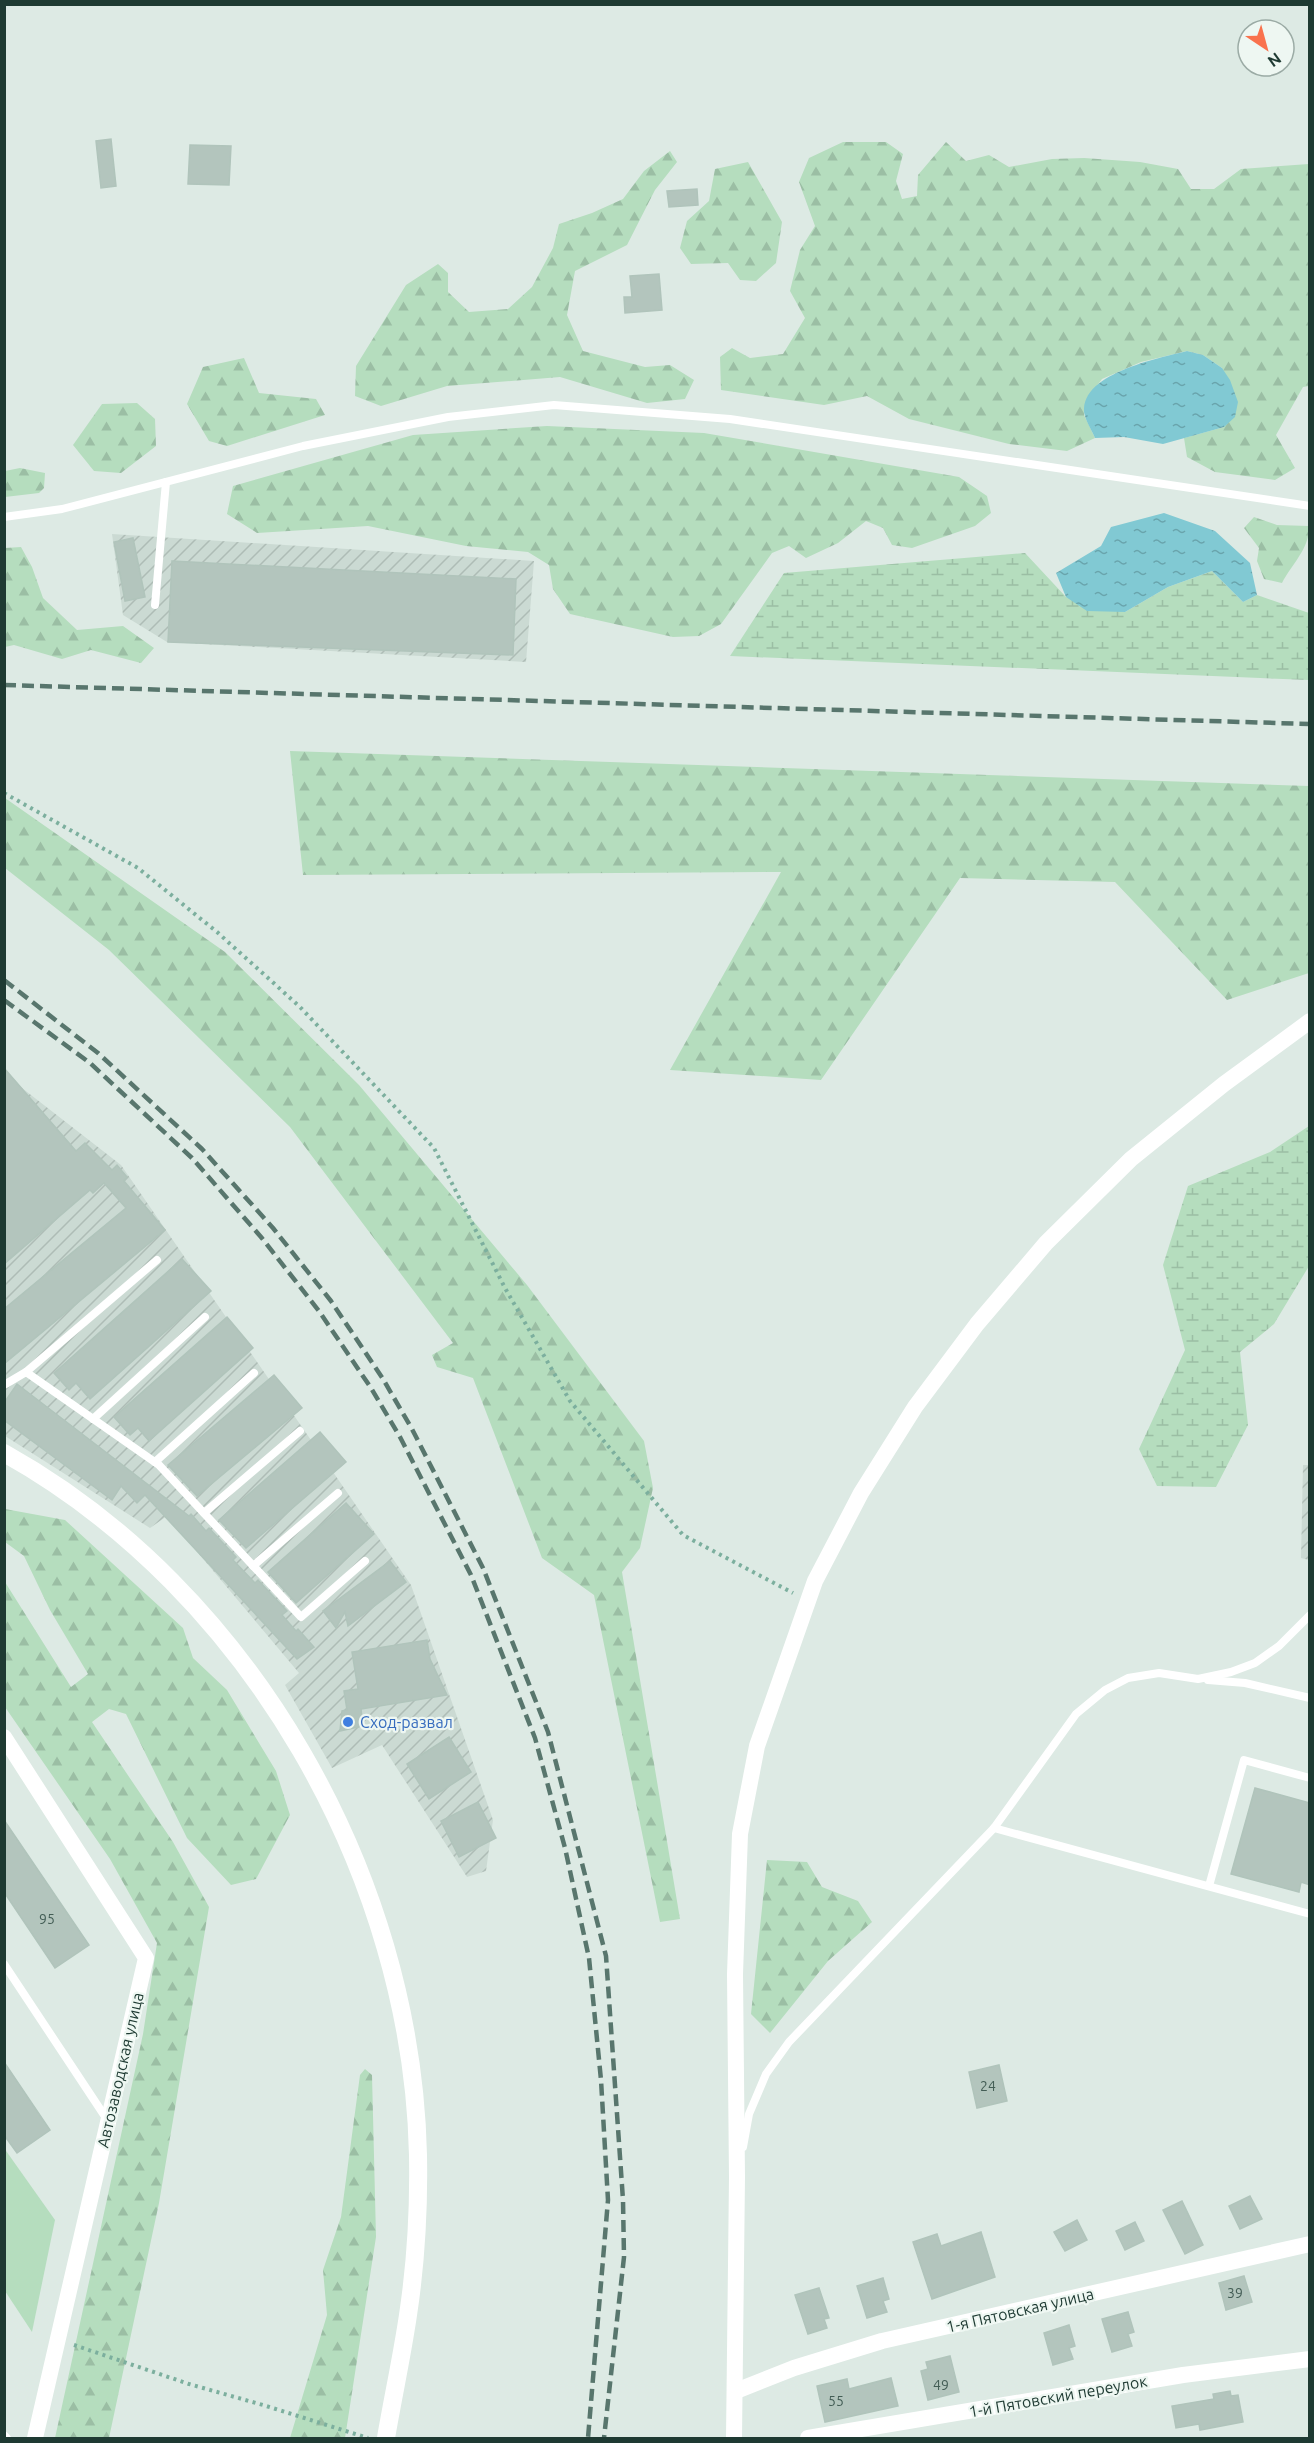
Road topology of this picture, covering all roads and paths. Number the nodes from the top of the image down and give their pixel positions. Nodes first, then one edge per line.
1 (166, 482) junction
2 (1310, 506) edge
3 (4, 517) edge
4 (155, 605) dead end
5 (4, 793) edge
6 (1310, 1022) edge
7 (157, 1260) dead end
8 (205, 1317) dead end
9 (26, 1372) junction
10 (254, 1373) dead end
11 (4, 1385) edge
12 (93, 1419) junction
13 (300, 1431) dead end
14 (4, 1453) edge
15 (155, 1461) junction
16 (338, 1493) dead end
17 (204, 1513) junction
18 (365, 1561) dead end
19 (253, 1566) junction
20 (808, 1601) junction
21 (1310, 1615) edge
22 (1198, 1679) junction
23 (1310, 1698) edge
24 (4, 1737) edge
25 (1310, 1778) edge
26 (994, 1828) junction
27 (1209, 1886) junction
28 (1310, 1914) edge
29 (4, 1964) edge
30 (109, 2121) junction
31 (737, 2177) junction
32 (1310, 2244) edge
33 (58, 2339) junction
34 (1310, 2359) edge
35 (736, 2391) junction
36 (35, 2439) edge
37 (368, 2439) edge
38 (386, 2439) edge
39 (734, 2439) edge
40 (808, 2439) edge

1 - 2 lane
1 - 3 lane
1 - 4 lane
5 - 20 path
6 - 20 street
7 - 9 lane
8 - 12 lane
9 - 11 lane
9 - 12 lane
10 - 15 lane
12 - 15 lane
13 - 17 lane
14 - 38 street
15 - 17 lane
16 - 19 lane
17 - 19 lane
18 - 19 lane
20 - 31 street
21 - 22 lane
22 - 23 lane
22 - 26 lane
24 - 30 street, Автозаводская улица
25 - 27 lane
26 - 27 lane
26 - 31 lane
27 - 28 lane
29 - 30 lane
30 - 33 street, Автозаводская улица
31 - 35 street
32 - 35 street, 1-я Пятовская улица
33 - 36 street, Автозаводская улица
33 - 37 path
34 - 40 street, 1-й Пятовский переулок
35 - 39 street

